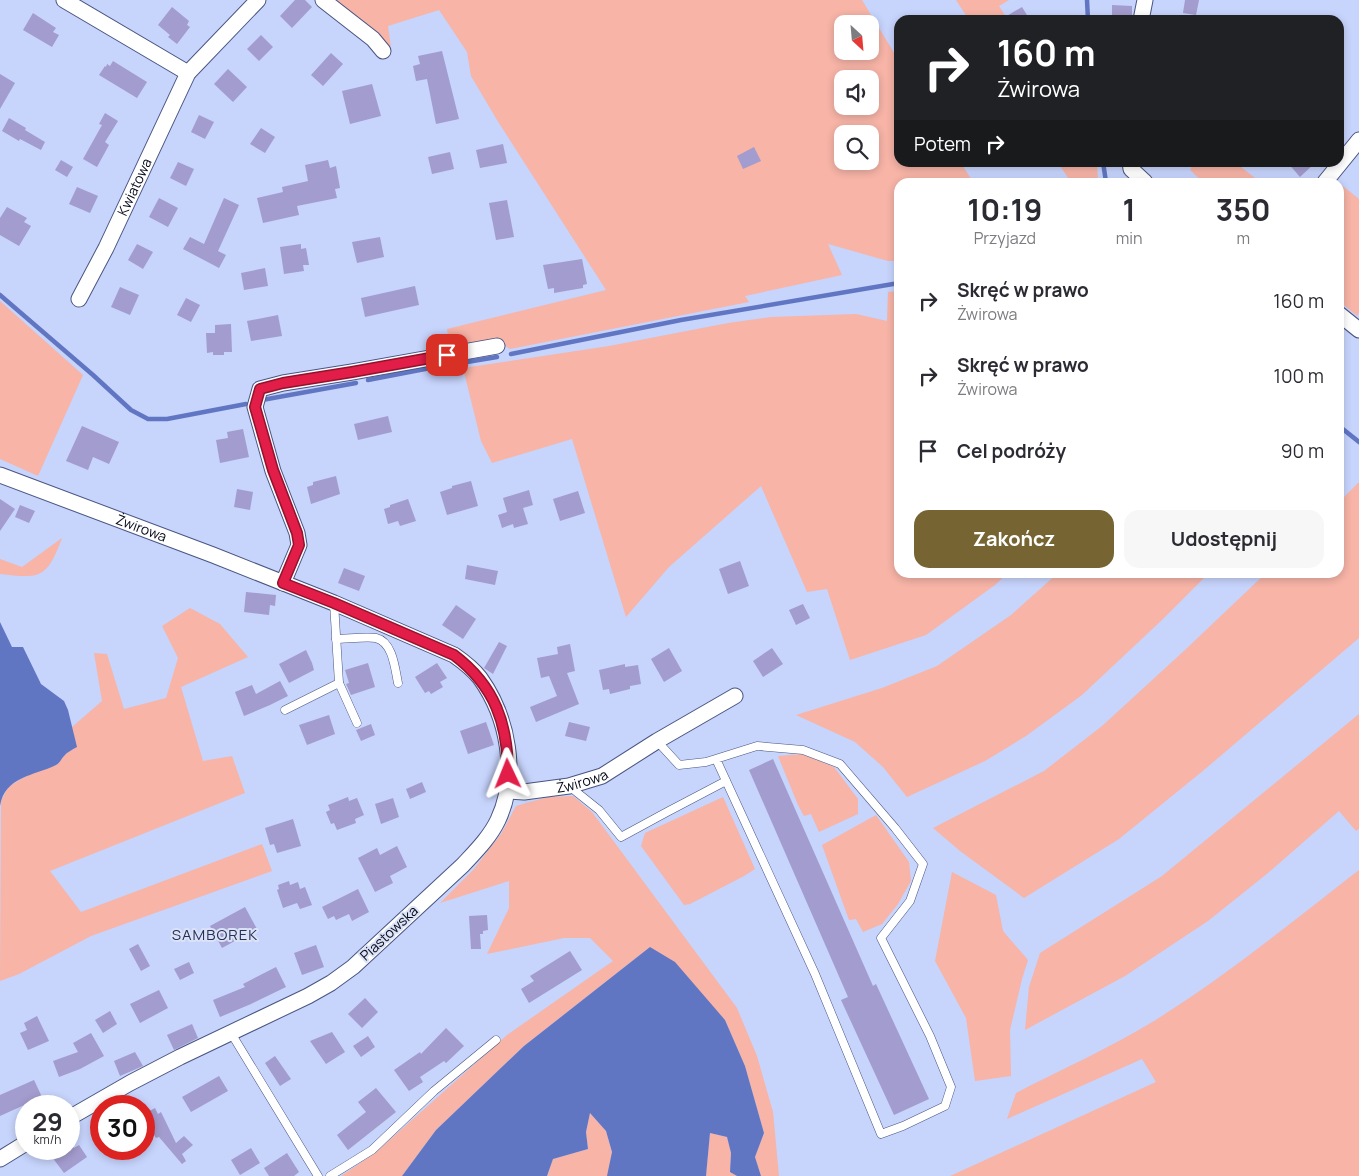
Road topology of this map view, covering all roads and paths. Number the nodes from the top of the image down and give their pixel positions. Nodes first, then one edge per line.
1 (64, 0) edge
2 (258, 0) edge
3 (323, 0) edge
4 (1145, 0) edge
5 (1142, 15) edge
6 (383, 51) dead end
7 (188, 73) junction
8 (1359, 140) edge
9 (1344, 159) edge
10 (1131, 167) edge
11 (1337, 167) edge
12 (1141, 178) edge
13 (1328, 178) edge
14 (79, 299) dead end
15 (1344, 318) edge
16 (1359, 330) edge
17 (497, 346) dead end
18 (0, 476) edge
19 (283, 583) junction
20 (334, 603) junction
21 (336, 639) junction
22 (339, 683) junction
23 (398, 683) dead end
24 (735, 696) dead end
25 (285, 710) dead end
26 (357, 722) dead end
27 (657, 741) junction
28 (716, 759) junction
29 (726, 781) junction
30 (569, 786) junction
31 (507, 791) junction
32 (231, 1033) junction
33 (496, 1040) dead end
34 (80, 1112) edge
35 (15, 1150) edge
36 (0, 1159) edge
37 (318, 1176) edge
38 (330, 1176) edge

1 - 7 street
2 - 7 street, Kwiatowa
3 - 6 street
4 - 5 street
7 - 14 street, Kwiatowa
8 - 9 street
10 - 12 street
11 - 13 street
15 - 16 street
17 - 19 street
18 - 19 street, Żwirowa
19 - 20 street, Żwirowa
20 - 21 lane
20 - 31 street, Żwirowa
21 - 22 lane
21 - 23 lane
22 - 25 lane
22 - 26 lane
24 - 27 street, Żwirowa
27 - 28 lane
27 - 30 street, Żwirowa
28 - 29 lane
28 - 29 lane
29 - 30 lane
30 - 31 street, Żwirowa
31 - 32 street, Piastowska
32 - 34 street, Piastowska
32 - 37 lane
33 - 38 lane
35 - 36 street

